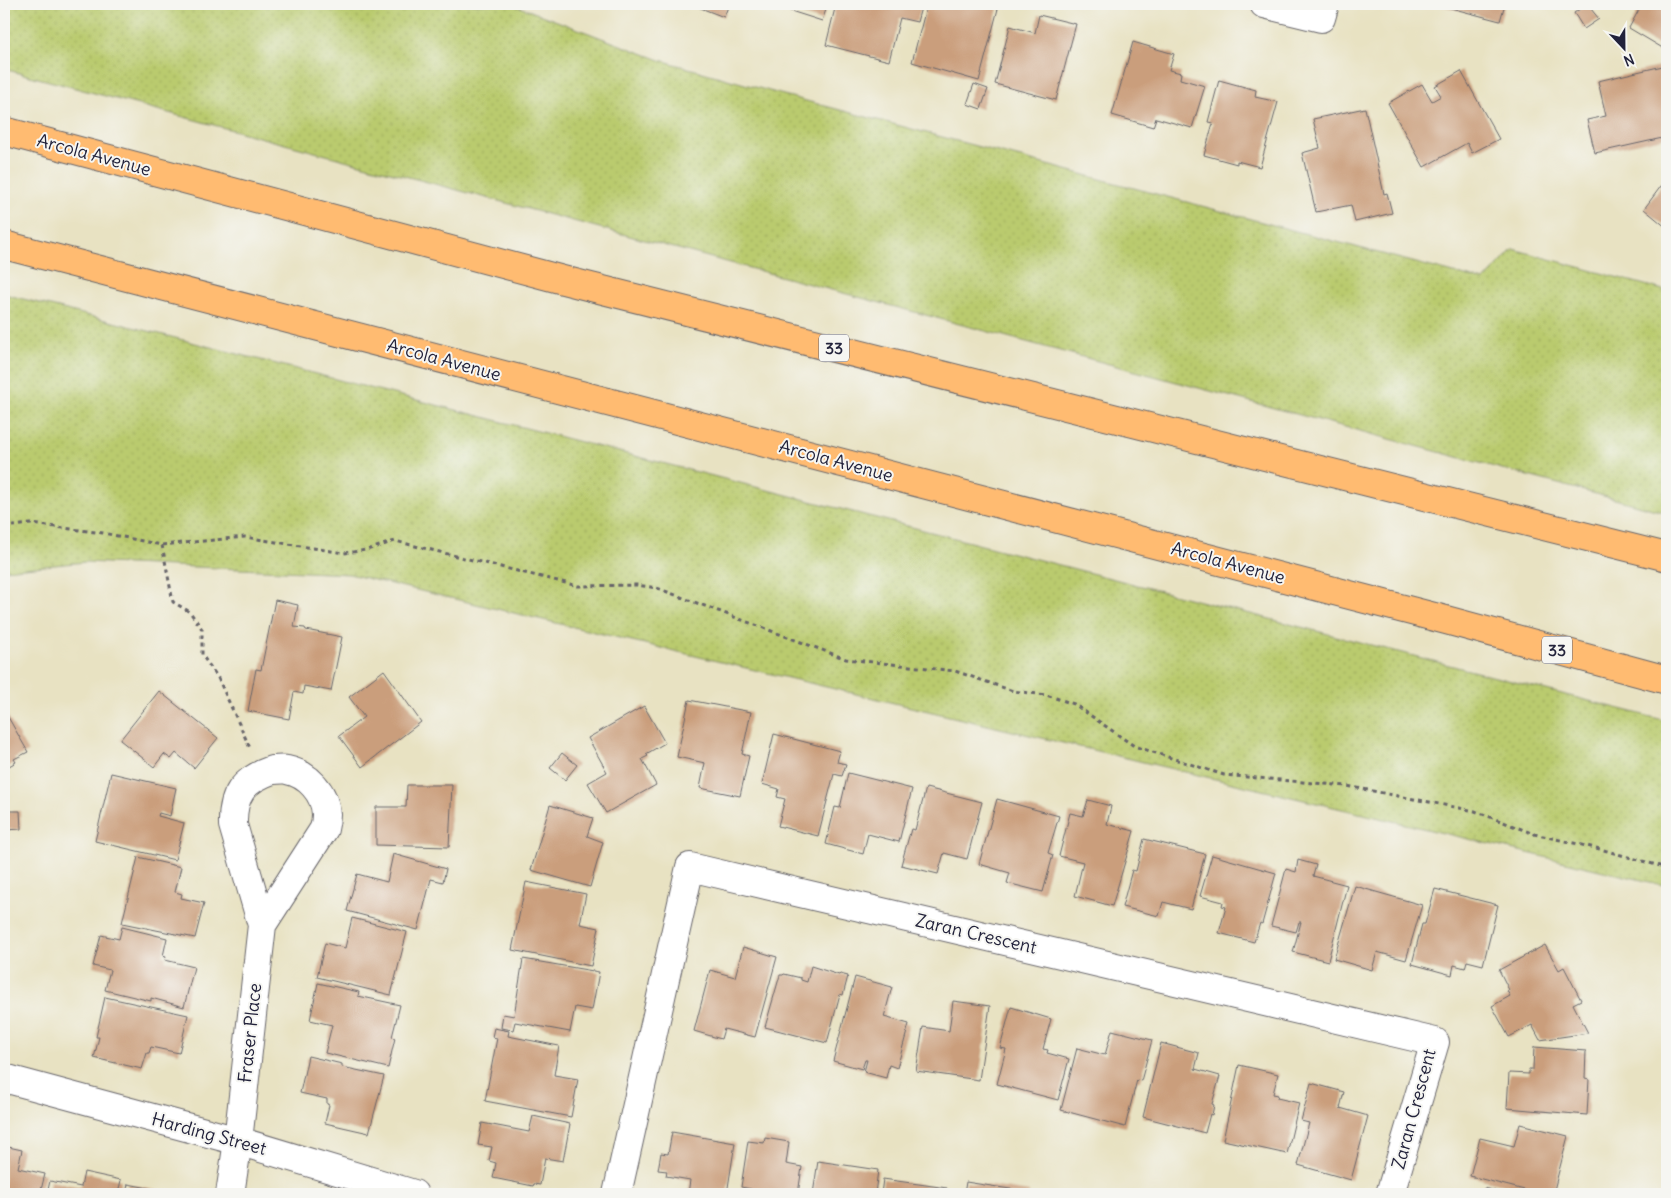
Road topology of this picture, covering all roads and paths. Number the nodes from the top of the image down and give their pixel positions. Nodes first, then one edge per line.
1 (1264, 4) edge
2 (1325, 4) edge
3 (4, 131) edge
4 (4, 245) edge
5 (4, 527) edge
6 (162, 545) junction
7 (1667, 557) edge
8 (1667, 680) edge
9 (258, 775) junction
10 (1667, 868) edge
11 (262, 924) junction
12 (4, 1078) edge
13 (238, 1141) junction
14 (230, 1194) edge
15 (414, 1194) edge
16 (617, 1194) edge
17 (1390, 1194) edge

1 - 2 street
3 - 7 main road, Arcola Avenue / 33
4 - 8 main road, Arcola Avenue / 33
5 - 6 path
6 - 9 path
6 - 10 path
9 - 11 street, Fraser Place
9 - 11 street, Fraser Place
11 - 13 street, Fraser Place
12 - 13 street, Harding Street
13 - 14 street, Fraser Place
13 - 15 street, Harding Street
16 - 17 street, Zaran Crescent

